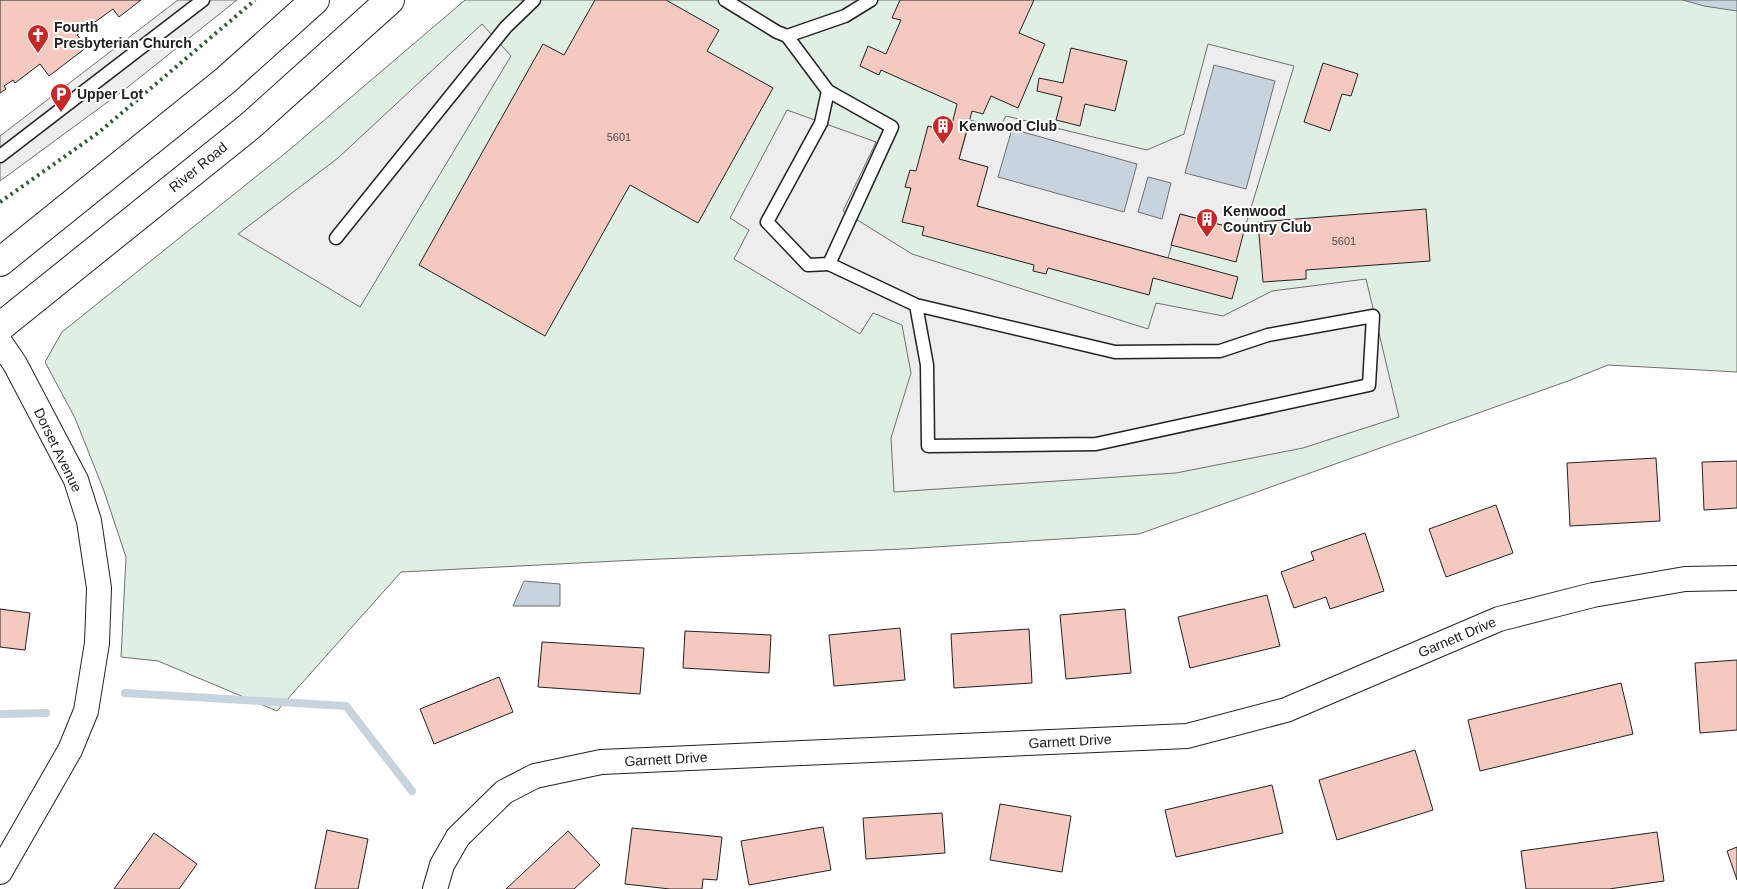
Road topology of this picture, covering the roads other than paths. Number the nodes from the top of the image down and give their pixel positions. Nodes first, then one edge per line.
1 (203, 0) edge
2 (315, 0) edge
3 (390, 0) edge
4 (534, 0) edge
5 (725, 0) edge
6 (871, 0) edge
7 (787, 36) junction
8 (828, 91) junction
9 (0, 156) edge
10 (336, 238) dead end
11 (0, 262) edge
12 (829, 264) junction
13 (916, 306) junction
14 (0, 327) edge
15 (0, 342) edge
16 (1737, 578) edge
17 (0, 872) edge
18 (436, 889) edge

1 - 9 lane
2 - 11 main road
3 - 14 main road, River Road
4 - 10 lane
5 - 7 lane
6 - 7 lane
7 - 8 lane
8 - 12 lane
8 - 12 lane
12 - 13 lane
13 - 13 lane
15 - 17 street, Dorset Avenue
16 - 18 street, Garnett Drive

